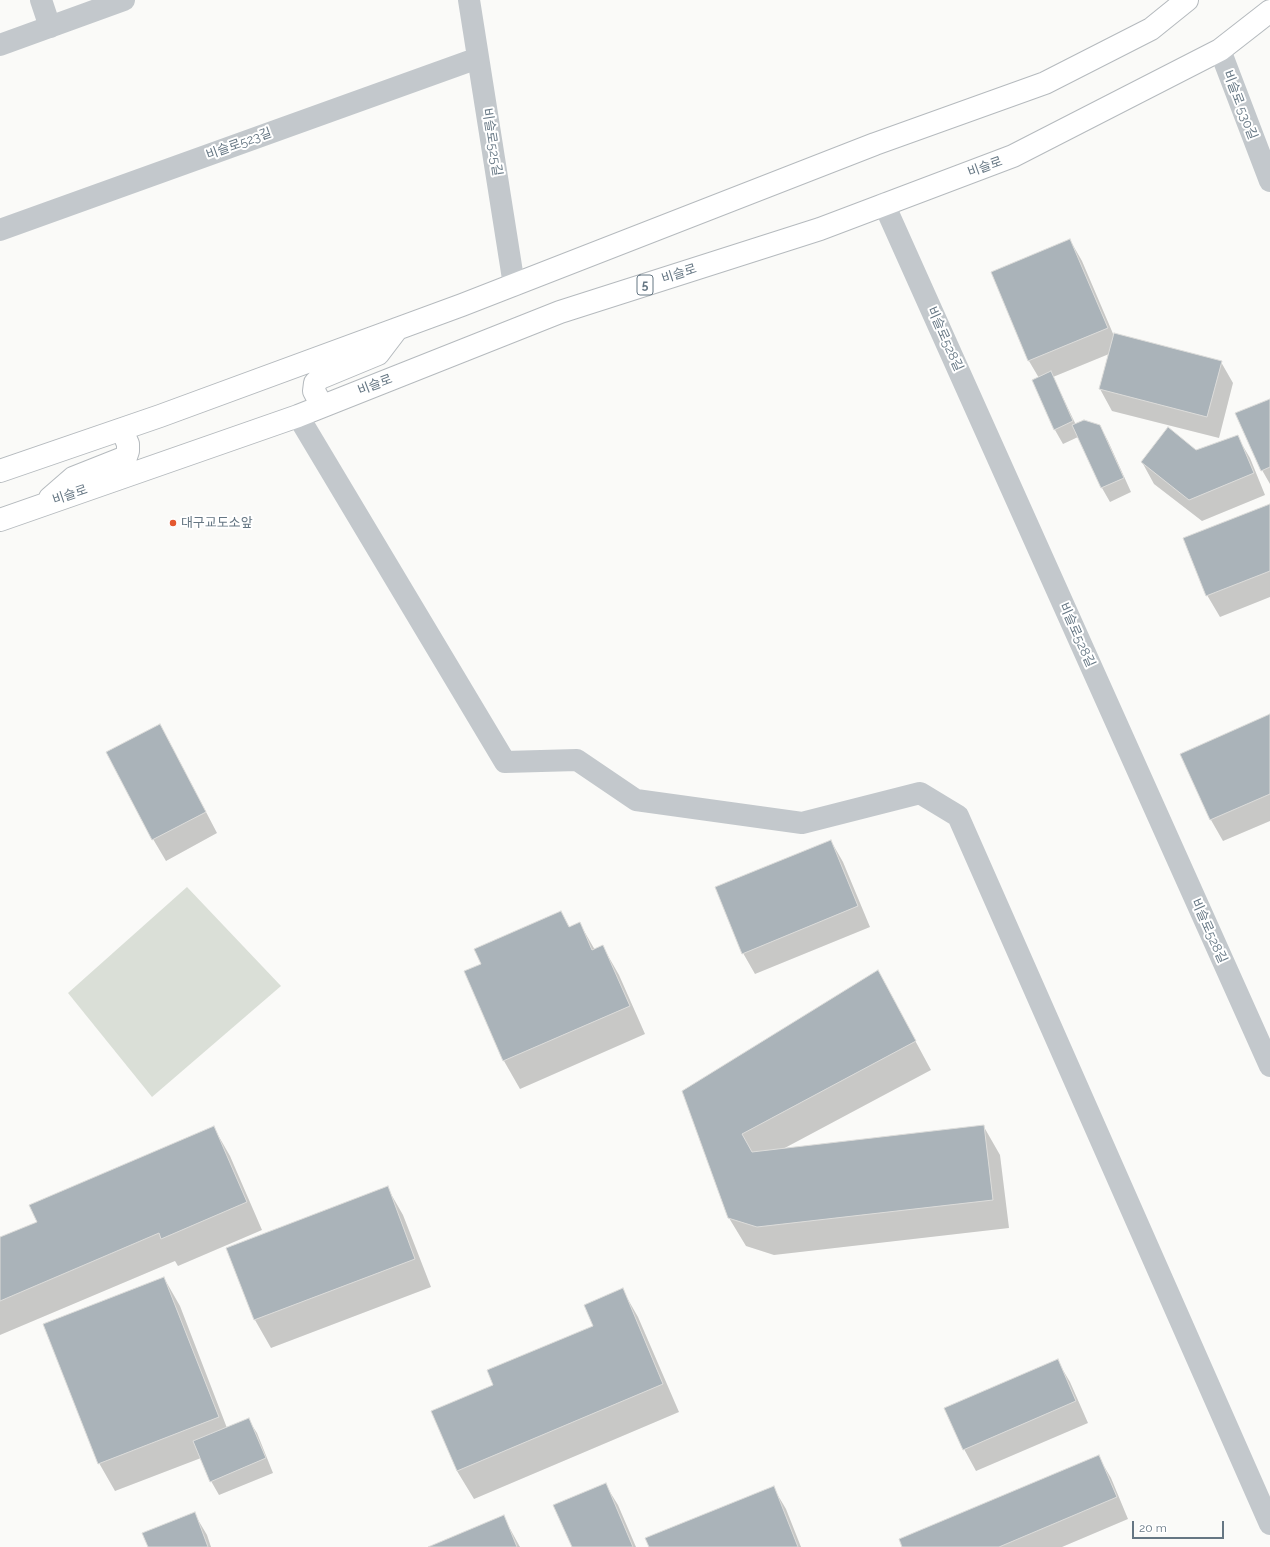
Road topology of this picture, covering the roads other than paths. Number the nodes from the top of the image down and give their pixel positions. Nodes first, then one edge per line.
1 (42, 0) edge
2 (124, 0) edge
3 (469, 0) edge
4 (1187, 0) edge
5 (1270, 11) edge
6 (50, 27) junction
7 (0, 45) edge
8 (1220, 50) junction
9 (478, 58) junction
10 (1270, 181) edge
11 (884, 204) junction
12 (0, 230) edge
13 (514, 285) junction
14 (397, 329) junction
15 (322, 406) junction
16 (298, 416) junction
17 (122, 430) junction
18 (0, 471) edge
19 (44, 504) junction
20 (0, 520) edge
21 (1270, 1066) edge
22 (1270, 1524) edge

1 - 6 street
2 - 6 street
3 - 9 street, 비슬로525길
4 - 13 main road
5 - 8 main road, 비슬로 / 5
6 - 7 street
8 - 10 street, 비슬로 530길
8 - 11 main road, 비슬로 / 5
9 - 12 street, 비슬로523길
9 - 13 street, 비슬로525길
11 - 15 main road, 비슬로 / 5
11 - 21 street, 비슬로528길
13 - 14 main road
14 - 15 main road
14 - 17 main road
15 - 16 main road, 비슬로 / 5
16 - 19 main road, 비슬로 / 5
16 - 22 street
17 - 18 main road
17 - 19 main road
19 - 20 main road, 비슬로 / 5

